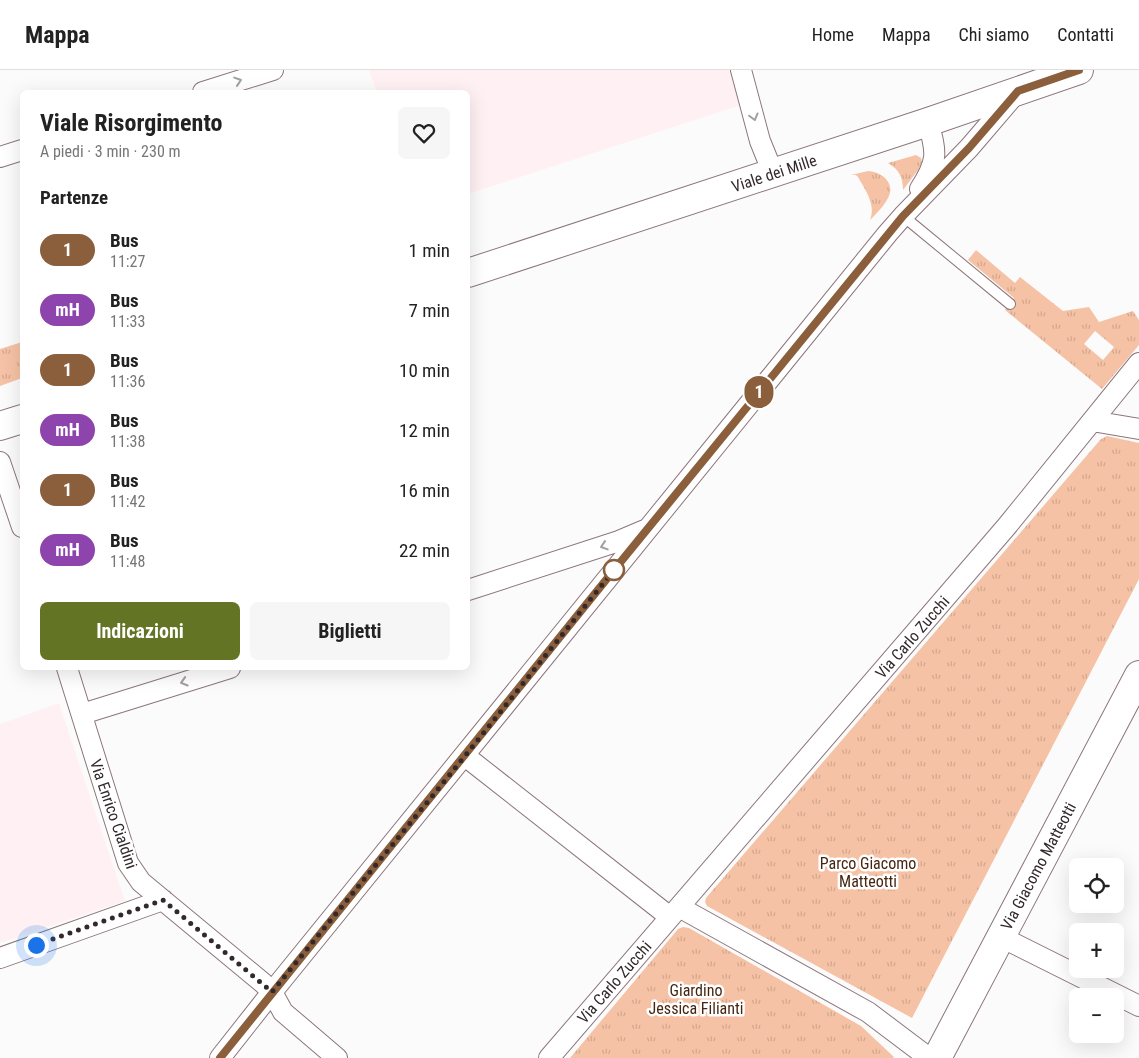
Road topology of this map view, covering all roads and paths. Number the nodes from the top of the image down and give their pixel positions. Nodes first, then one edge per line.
1 (273, 70) edge
2 (741, 70) edge
3 (1079, 70) edge
4 (209, 90) edge
5 (1018, 91) junction
6 (928, 122) junction
7 (20, 151) edge
8 (0, 157) edge
9 (773, 173) junction
10 (903, 216) junction
11 (470, 272) edge
12 (1010, 304) dead end
13 (1139, 363) edge
14 (20, 420) edge
15 (1092, 421) junction
16 (0, 426) edge
17 (1139, 429) edge
18 (0, 462) edge
19 (20, 521) edge
20 (649, 528) junction
21 (470, 589) edge
22 (68, 670) edge
23 (224, 670) edge
24 (1139, 675) edge
25 (82, 714) junction
26 (465, 756) junction
27 (163, 900) junction
28 (674, 912) junction
29 (1001, 937) junction
30 (0, 958) edge
31 (272, 992) junction
32 (1139, 1006) edge
33 (220, 1058) edge
34 (337, 1058) edge
35 (549, 1058) edge
36 (929, 1058) edge
37 (938, 1058) edge

4 -> 1 street
2 -> 9 street
3 - 5 main road, Viale dei Mille
5 - 6 main road, Viale dei Mille
5 - 10 street
6 - 9 main road, Viale dei Mille
6 - 10 street
7 - 8 street
9 - 11 main road, Viale dei Mille
10 - 12 lane
10 - 20 street
13 - 15 street, Via Carlo Zucchi
14 - 16 main road
15 - 17 street
15 - 28 street, Via Carlo Zucchi
18 - 19 street
20 -> 21 street
20 - 26 street
22 - 25 street, Via Enrico Cialdini
23 -> 25 street
24 - 29 main road, Via Giacomo Matteotti
25 - 27 street, Via Enrico Cialdini
26 - 28 street
26 - 31 street
27 - 30 street
27 - 31 street, Via Enrico Cialdini
28 - 35 street, Via Carlo Zucchi
28 - 36 street
29 - 32 street
29 - 37 main road, Via Giacomo Matteotti
31 - 33 street
31 - 34 street, Via Enrico Cialdini

